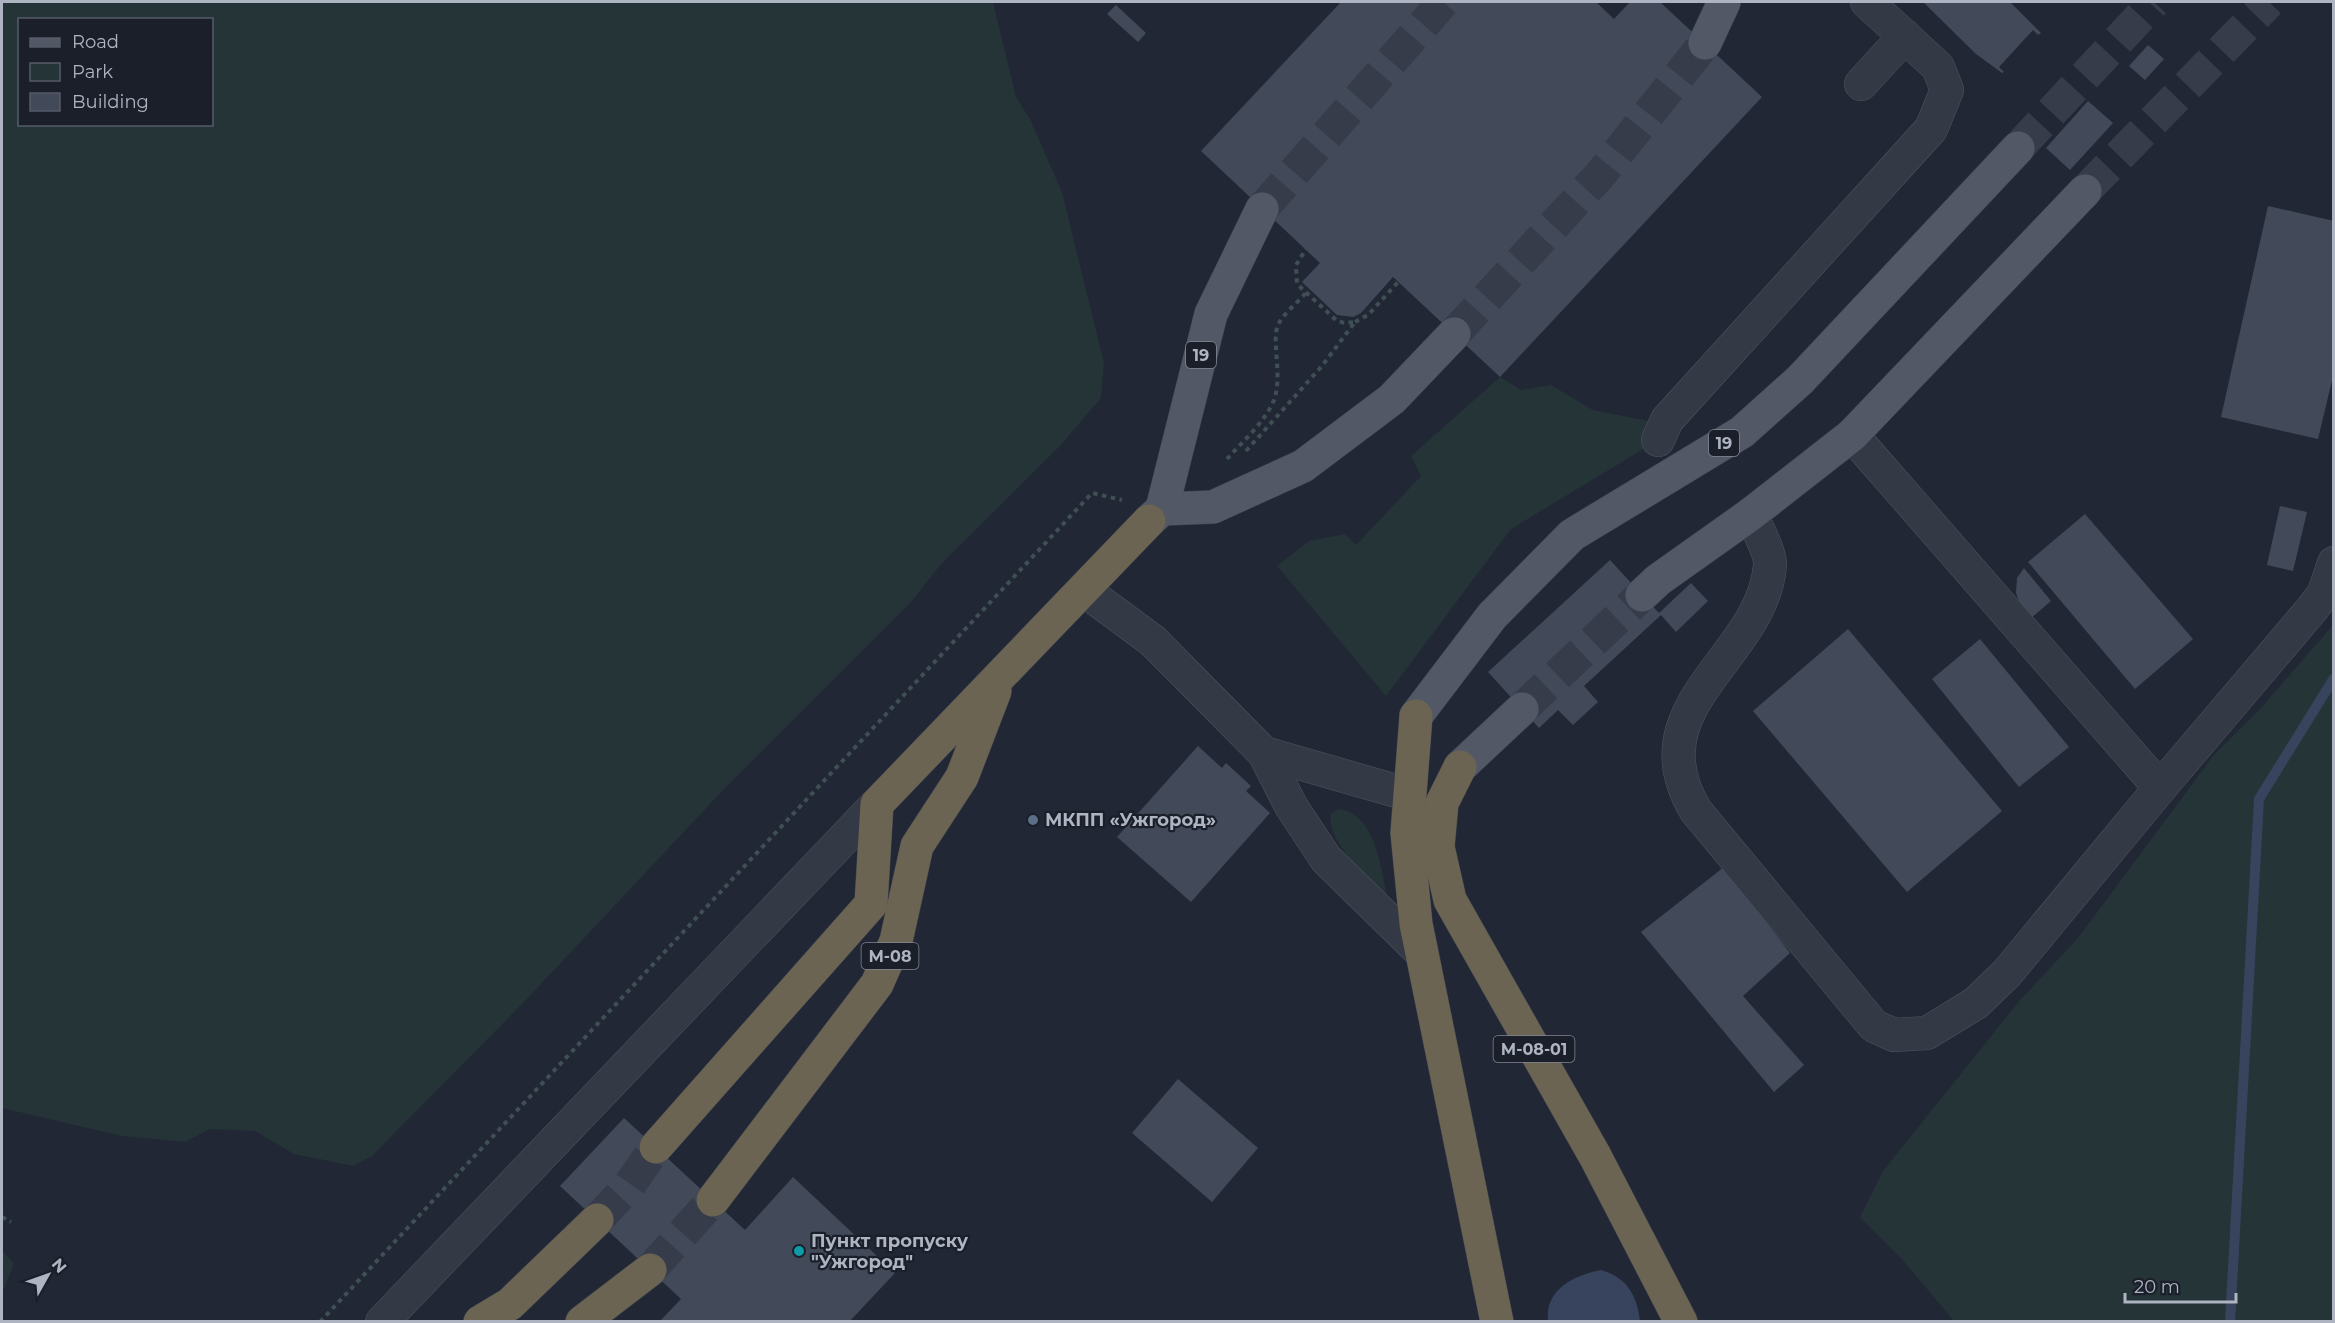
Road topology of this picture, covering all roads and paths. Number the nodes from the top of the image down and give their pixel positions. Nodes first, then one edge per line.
1 (1724, 2) edge
2 (1867, 2) edge
3 (1905, 36) junction
4 (1705, 43) tunnel mouth
5 (1862, 84) dead end
6 (2018, 148) tunnel mouth
7 (2085, 191) tunnel mouth
8 (1262, 209) tunnel mouth
9 (1306, 249) dead end
10 (1399, 281) dead end
11 (1306, 293) junction
12 (1355, 322) junction
13 (1454, 334) tunnel mouth
14 (1851, 435) junction
15 (1658, 440) dead end
16 (1242, 455) dead end
17 (1220, 468) dead end
18 (1751, 514) junction
19 (1155, 515) junction
20 (2334, 563) edge
21 (1084, 590) junction
22 (1642, 595) tunnel mouth
23 (1000, 678) junction
24 (1522, 709) tunnel mouth
25 (1416, 716) joint
26 (1264, 753) junction
27 (1460, 767) joint
28 (2160, 788) junction
29 (1410, 795) junction
30 (877, 804) junction
31 (1421, 952) junction
32 (657, 1147) tunnel mouth
33 (713, 1200) tunnel mouth
34 (2, 1217) edge
35 (597, 1220) tunnel mouth
36 (11, 1222) dead end
37 (650, 1270) tunnel mouth
38 (320, 1322) edge
39 (382, 1322) edge
40 (480, 1322) edge
41 (582, 1322) edge
42 (1497, 1322) edge
43 (1681, 1322) edge

1 - 4 main road
2 - 3 lane
3 - 5 lane
3 - 15 lane
6 - 25 main road, 19
7 - 14 main road
8 - 19 main road, 19
9 - 11 path
10 - 12 path
11 - 12 path
11 - 17 path
12 - 16 path
13 - 19 main road
14 - 18 main road
14 - 28 lane
18 - 22 main road
18 - 28 lane
19 - 21 highway, М-08
19 - 38 path
20 - 28 lane
21 - 23 highway, М-08
21 - 26 lane
23 - 30 highway, М-08
23 - 33 highway, М-08
24 - 27 main road
25 - 29 highway
26 - 29 lane
26 - 31 lane
27 - 43 highway, М-08-01
29 - 31 highway
30 - 32 highway, М-08
30 - 39 lane
31 - 42 highway
34 - 36 path
35 - 40 highway
37 - 41 highway

